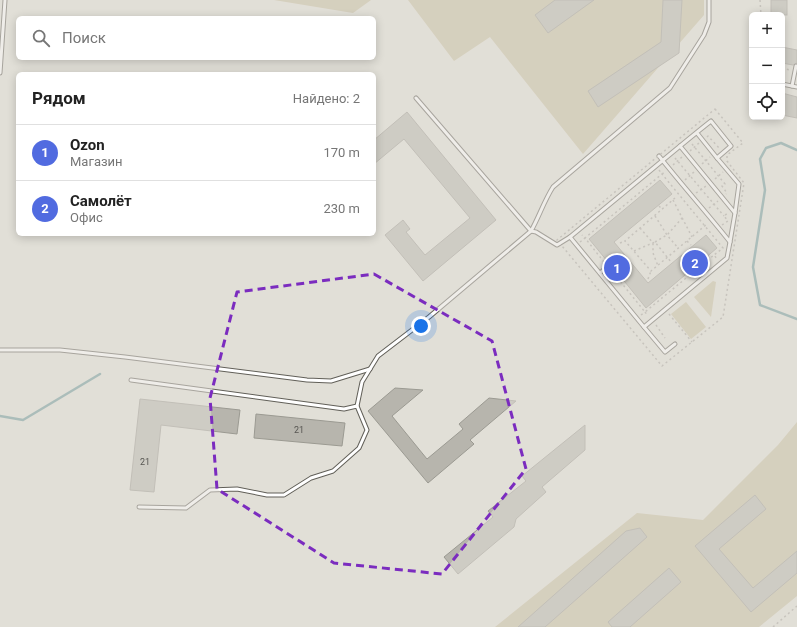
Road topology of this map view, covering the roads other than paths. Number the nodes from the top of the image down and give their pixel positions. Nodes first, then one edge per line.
1 (5, 0) edge
2 (709, 0) edge
3 (796, 66) dead end
4 (0, 73) edge
5 (785, 85) edge
6 (792, 86) junction
7 (797, 87) edge
8 (416, 98) dead end
9 (697, 133) junction
10 (680, 146) junction
11 (659, 156) dead end
12 (717, 158) junction
13 (663, 160) junction
14 (733, 211) junction
15 (531, 231) junction
16 (570, 237) junction
17 (730, 242) junction
18 (608, 266) road end
19 (600, 273) junction
20 (644, 327) junction
21 (675, 344) dead end
22 (0, 350) edge
23 (370, 369) junction
24 (131, 380) dead end
25 (357, 406) junction
26 (139, 507) dead end

1 - 4 lane
2 - 15 lane
3 - 6 lane
5 - 6 lane
6 - 7 lane
8 - 15 lane
9 - 10 lane
9 - 12 lane
9 - 12 lane
10 - 13 lane
10 - 14 lane
11 - 13 lane
12 - 14 lane
13 - 16 lane
13 - 17 lane
14 - 17 lane
15 - 16 lane
15 - 23 lane
16 - 19 lane
17 - 20 lane
18 - 19 lane
19 - 20 lane
20 - 21 lane
22 - 23 lane
23 - 25 lane
24 - 25 lane
25 - 26 lane

